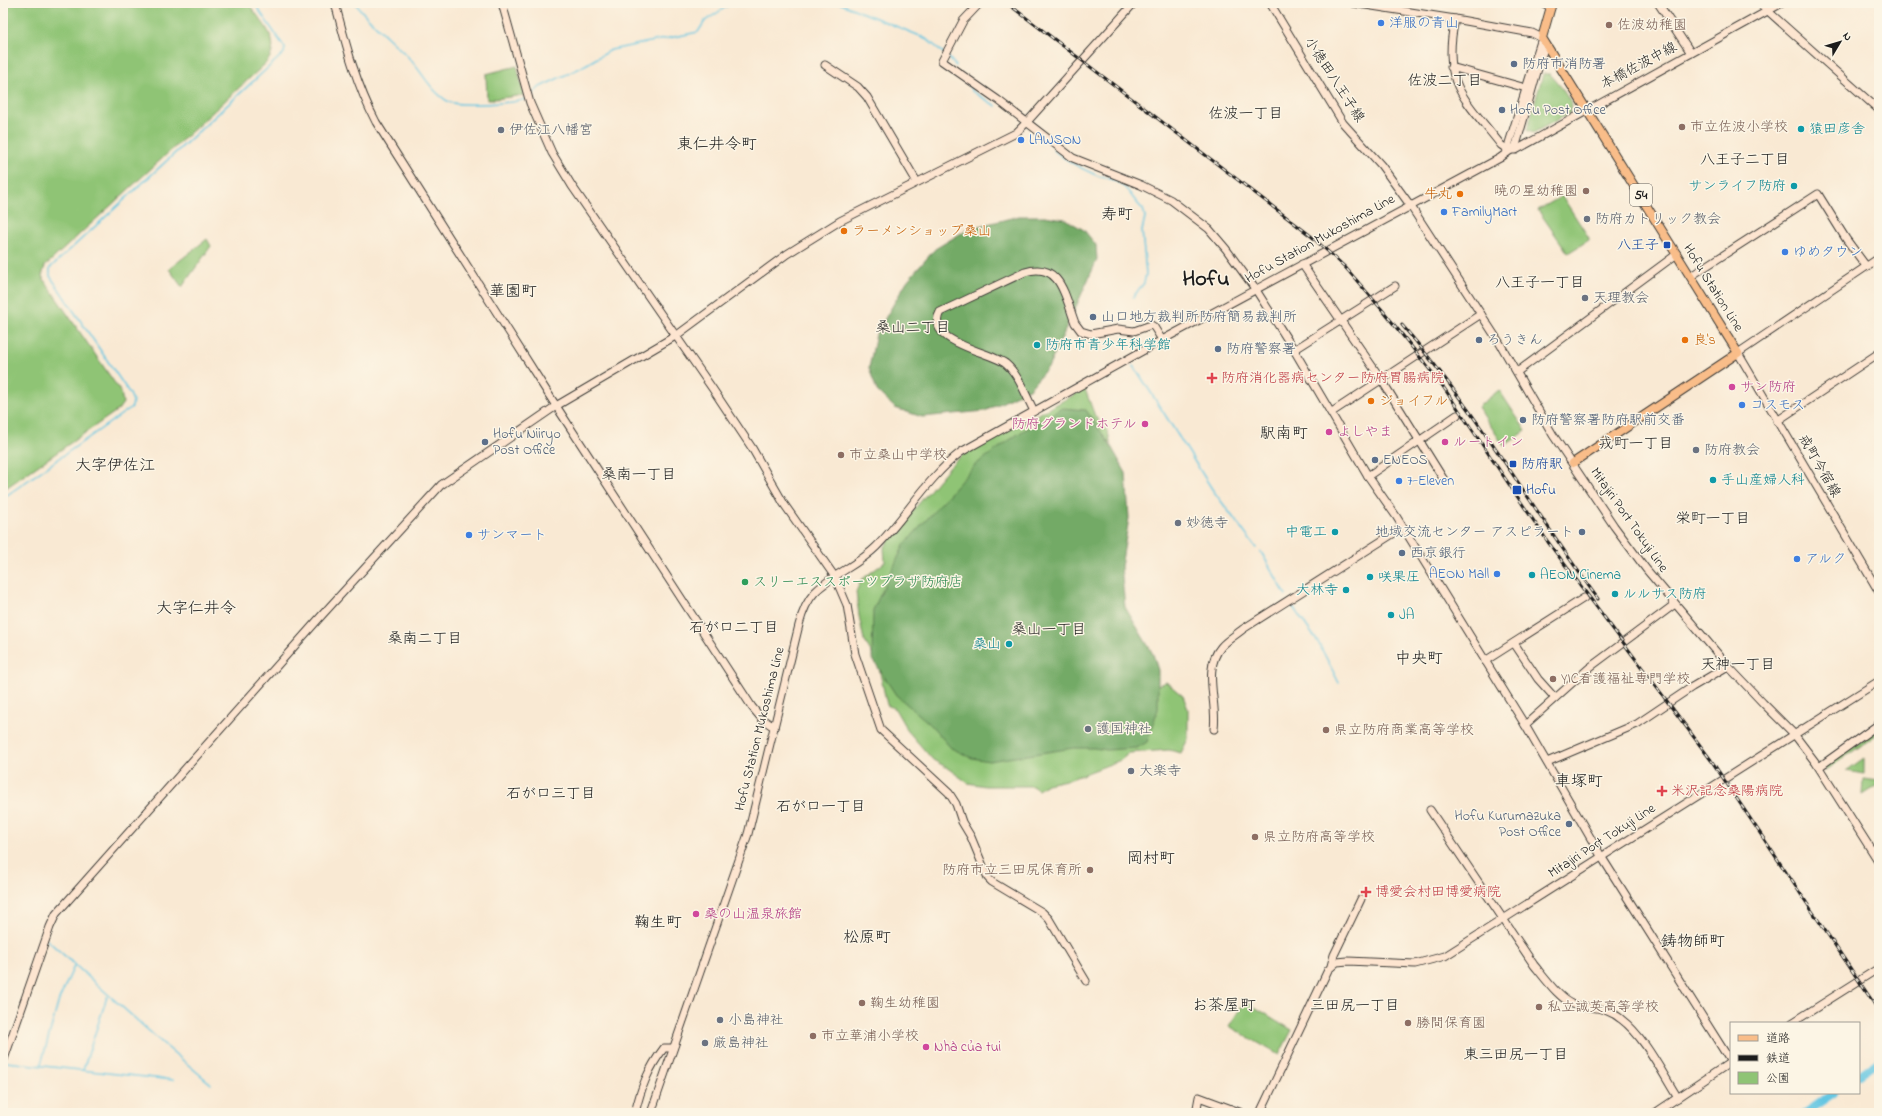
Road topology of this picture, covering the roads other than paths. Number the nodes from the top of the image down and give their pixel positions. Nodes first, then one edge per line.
1 (335, 3) edge
2 (502, 3) edge
3 (980, 3) edge
4 (1134, 3) edge
5 (1270, 3) edge
6 (1353, 3) edge
7 (1658, 3) edge
8 (1759, 3) edge
9 (1782, 3) edge
10 (1549, 4) edge
11 (1768, 11) junction
12 (1455, 19) junction
13 (1542, 38) junction
14 (1691, 53) junction
15 (825, 64) dead end
16 (1452, 67) junction
17 (1526, 88) junction
18 (1588, 110) junction
19 (1879, 110) edge
20 (1027, 122) junction
21 (1508, 150) junction
22 (917, 182) junction
23 (1410, 205) junction
24 (1677, 254) junction
25 (1879, 258) edge
26 (1302, 264) junction
27 (1866, 266) junction
28 (1691, 276) junction
29 (1395, 286) dead end
30 (1256, 290) junction
31 (1481, 314) junction
32 (1341, 320) junction
33 (676, 335) junction
34 (1162, 340) junction
35 (1294, 350) junction
36 (1738, 352) junction
37 (1879, 353) edge
38 (1517, 372) junction
39 (1381, 379) junction
40 (556, 406) junction
41 (1034, 412) junction
42 (1332, 412) junction
43 (1458, 415) dead end
44 (1777, 421) junction
45 (1420, 442) junction
46 (1573, 463) junction
47 (1368, 476) junction
48 (1444, 480) dead end
49 (1402, 528) junction
50 (834, 577) junction
51 (1879, 592) edge
52 (1584, 598) dead end
53 (1676, 604) junction
54 (1514, 643) junction
55 (1485, 661) junction
56 (1728, 666) junction
57 (1879, 681) edge
58 (1555, 698) junction
59 (1879, 724) edge
60 (1525, 726) junction
61 (774, 727) junction
62 (1214, 729) dead end
63 (1794, 734) junction
64 (1547, 762) junction
65 (1818, 767) junction
66 (1430, 810) dead end
67 (1601, 856) junction
68 (1879, 862) edge
69 (1361, 899) dead end
70 (1503, 920) junction
71 (1331, 966) junction
72 (1879, 968) edge
73 (1086, 981) dead end
74 (1794, 1022) edge
75 (674, 1048) junction
76 (1730, 1060) edge
77 (3, 1062) edge
78 (1730, 1063) edge
79 (1678, 1098) junction
80 (635, 1113) edge
81 (651, 1113) edge
82 (1196, 1113) edge
83 (1242, 1113) edge
84 (1260, 1113) edge
85 (1655, 1113) edge

1 - 40 street
2 - 33 street
3 - 20 street
4 - 20 street
5 - 23 street, 小徳田八王子線
6 - 12 street
7 - 14 street
8 - 11 street
9 - 11 street, 本橋佐波中線
10 - 13 main road
11 - 14 street, 本橋佐波中線
11 - 19 street
12 - 13 street
12 - 16 street
13 - 17 street
13 - 18 main road, Hofu Station Line / 54
13 - 21 street
14 - 18 street, 本橋佐波中線
15 - 22 street
16 - 17 street
16 - 21 street
17 - 21 street
18 - 21 street, 本橋佐波中線
18 - 24 main road, Hofu Station Line / 54
20 - 22 street
20 - 30 street
21 - 23 street
22 - 33 street
23 - 26 street, Hofu Station Mukoshima Line
23 - 31 street, Hofu Station Mukoshima Line
24 - 28 main road, Hofu Station Line / 54
24 - 38 street
25 - 27 street
26 - 30 street, Hofu Station Mukoshima Line
26 - 32 street
27 - 28 street
27 - 36 street
28 - 36 main road, Hofu Station Line / 54
29 - 32 street
30 - 34 street, Hofu Station Mukoshima Line
30 - 35 street
31 - 38 street, Hofu Station Mukoshima Line
31 - 39 street
32 - 35 street
32 - 39 street
33 - 40 street
33 - 50 street
34 - 41 street, Hofu Station Mukoshima Line
34 - 41 street
35 - 42 street
36 - 44 street, 戒町今宿線
36 - 46 main road, Hofu Station Line
37 - 44 street
38 - 46 street, Hofu Station Mukoshima Line
39 - 42 street
39 - 45 street
40 - 61 street
40 - 77 street
41 - 50 street, Hofu Station Mukoshima Line
42 - 47 street
43 - 45 street
44 - 51 street, 戒町今宿線
45 - 47 street
45 - 48 street
46 - 53 street, Mitajiri Port Tokuji Line
47 - 49 street
49 - 55 street
49 - 62 street
50 - 61 street, Hofu Station Mukoshima Line
50 - 73 street
52 - 54 street
53 - 56 street, Mitajiri Port Tokuji Line
53 - 58 street
54 - 55 street
54 - 58 street
55 - 60 street
56 - 63 street, Mitajiri Port Tokuji Line
56 - 64 street
57 - 63 street
58 - 60 street
59 - 65 street
60 - 64 street
61 - 75 street, Hofu Station Mukoshima Line
63 - 65 street
63 - 67 street, Mitajiri Port Tokuji Line
64 - 67 street
65 - 68 street
66 - 70 street
67 - 70 street, Mitajiri Port Tokuji Line
67 - 76 street
69 - 71 street
70 - 71 street, Mitajiri Port Tokuji Line
70 - 79 street
71 - 84 street
72 - 74 street
75 - 80 street
75 - 81 street, Hofu Station Mukoshima Line
78 - 79 street
79 - 85 street
82 - 83 street

